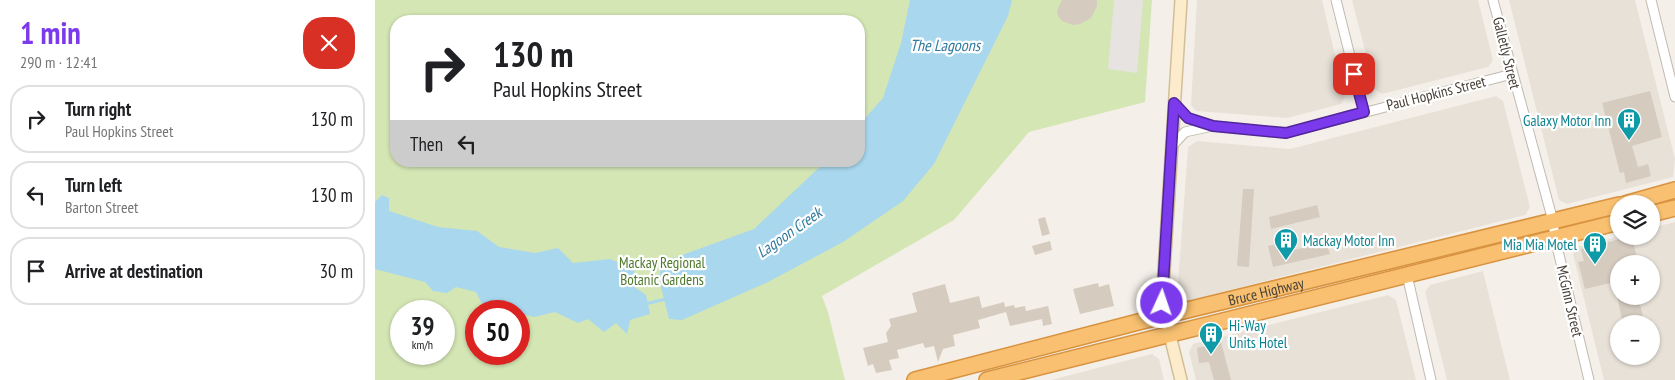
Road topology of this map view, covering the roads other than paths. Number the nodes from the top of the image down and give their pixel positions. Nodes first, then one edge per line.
1 (1181, 0) edge
2 (1336, 0) edge
3 (1493, 0) edge
4 (1651, 0) edge
5 (1512, 74) junction
6 (1675, 97) edge
7 (1174, 103) junction
8 (1364, 112) junction
9 (1213, 126) junction
10 (1173, 145) junction
11 (1675, 190) edge
12 (1657, 195) edge
13 (1610, 207) edge
14 (1675, 208) edge
15 (1660, 212) edge
16 (1553, 221) junction
17 (1610, 224) edge
18 (1555, 238) junction
19 (1407, 275) junction
20 (1164, 316) junction
21 (1169, 336) junction
22 (915, 380) edge
23 (987, 380) edge
24 (1181, 380) edge
25 (1431, 380) edge
26 (1589, 380) edge

1 - 7 main road
2 - 8 street
3 - 5 street, Galletly Street
4 - 6 street
5 - 8 street, Paul Hopkins Street
5 - 16 street, Galletly Street
7 - 9 street, Paul Hopkins Street
7 - 10 main road
8 - 9 street, Paul Hopkins Street
9 - 10 street, Paul Hopkins Street
10 - 20 main road
11 - 12 highway
13 - 16 highway, Bruce Highway
14 - 15 highway
16 - 18 street, McGinn Street
16 - 20 highway, Bruce Highway
17 - 18 highway, Bruce Highway
18 - 19 highway, Bruce Highway
18 - 26 street, McGinn Street
19 - 21 highway, Bruce Highway
19 - 25 street
20 - 21 main road
20 - 22 highway, Bruce Highway
21 - 23 highway, Bruce Highway
21 - 24 main road

